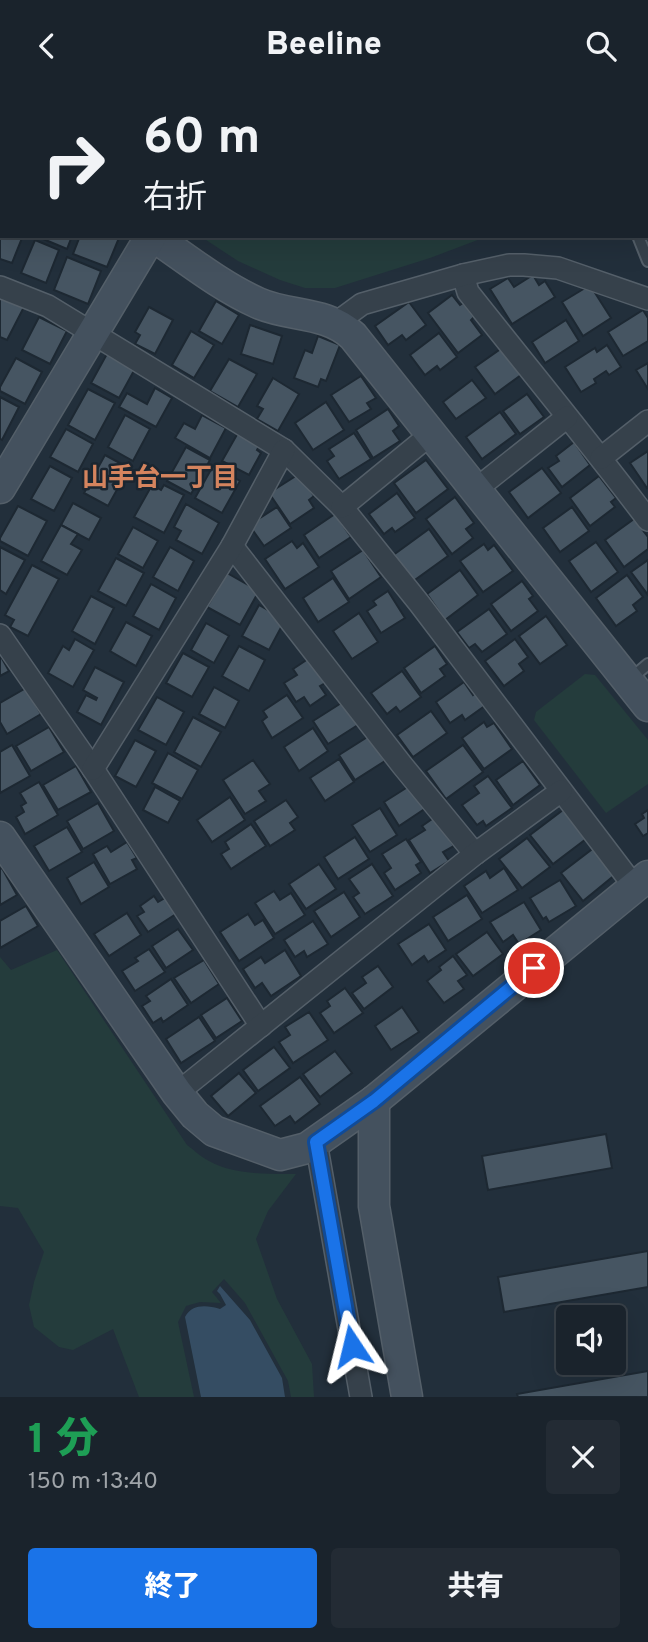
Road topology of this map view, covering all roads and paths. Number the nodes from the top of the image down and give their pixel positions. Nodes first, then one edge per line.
1 (151, 238) edge
2 (155, 238) edge
3 (639, 238) edge
4 (648, 261) edge
5 (463, 275) junction
6 (0, 287) edge
7 (648, 299) edge
8 (336, 323) junction
9 (93, 333) junction
10 (567, 417) junction
11 (648, 421) edge
12 (431, 434) junction
13 (284, 450) junction
14 (601, 458) junction
15 (0, 488) edge
16 (475, 490) junction
17 (342, 507) junction
18 (648, 520) edge
19 (232, 546) junction
20 (0, 635) edge
21 (638, 672) edge
22 (648, 706) edge
23 (93, 769) junction
24 (561, 791) junction
25 (0, 837) edge
26 (475, 854) junction
27 (641, 881) edge
28 (261, 1026) junction
29 (177, 1093) junction
30 (374, 1101) junction
31 (316, 1142) junction
32 (361, 1397) edge
33 (407, 1397) edge

1 - 9 street
2 - 8 street
3 - 4 lane
5 - 7 street
5 - 8 street
5 - 10 street
6 - 9 street
8 - 12 street
9 - 13 street
9 - 15 street
10 - 14 street
10 - 16 street
11 - 14 street
12 - 16 street
12 - 17 street
13 - 17 street
13 - 19 street
14 - 18 street
16 - 21 street
17 - 24 street
19 - 23 street
19 - 26 street
20 - 23 street
21 - 22 street
23 - 28 street
24 - 26 street
24 - 27 street
25 - 29 street
26 - 28 street
27 - 30 street
28 - 29 street
29 - 31 street
30 - 31 street
30 - 33 street
31 - 32 street

